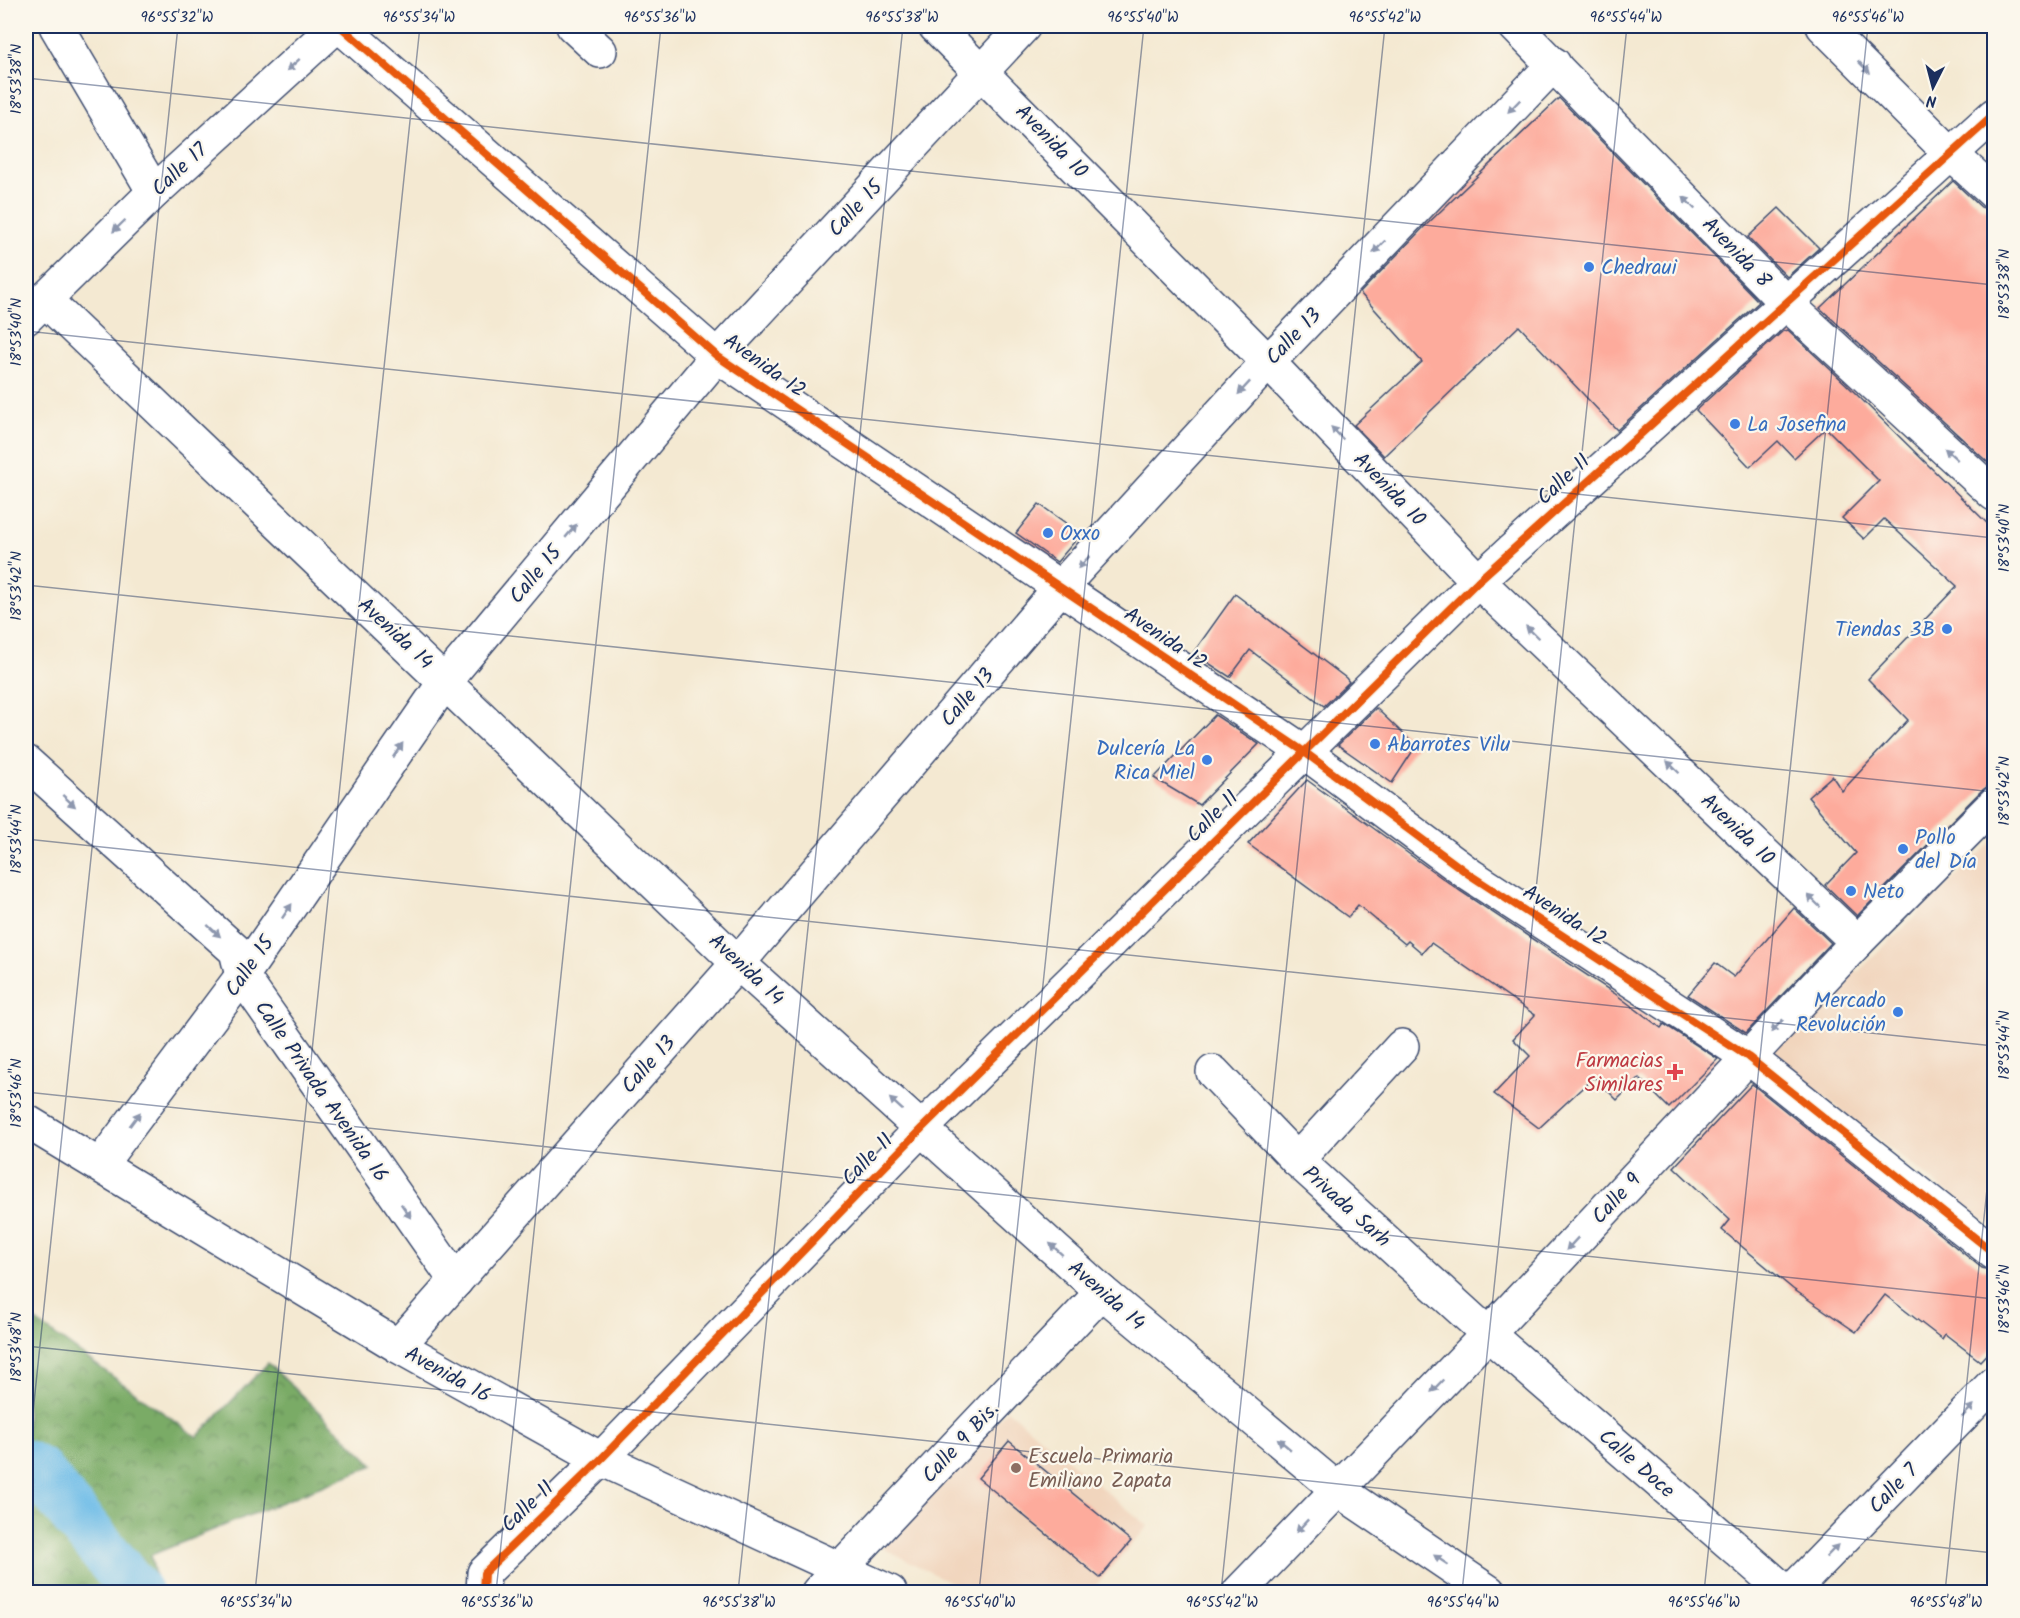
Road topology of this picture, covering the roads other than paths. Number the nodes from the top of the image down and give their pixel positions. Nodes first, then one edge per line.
1 (56, 26) edge
2 (338, 26) edge
3 (573, 26) edge
4 (935, 26) edge
5 (1024, 26) edge
6 (1822, 26) edge
7 (1524, 28) edge
8 (600, 51) dead end
9 (1554, 64) junction
10 (983, 71) junction
11 (1995, 116) edge
12 (1951, 154) junction
13 (154, 192) junction
14 (1995, 193) edge
15 (1786, 303) junction
16 (35, 309) edge
17 (717, 356) junction
18 (1268, 362) junction
19 (1995, 494) edge
20 (1478, 581) junction
21 (1059, 589) junction
22 (446, 680) junction
23 (1303, 751) junction
24 (26, 762) edge
25 (1995, 804) edge
26 (1857, 942) junction
27 (738, 963) junction
28 (242, 976) junction
29 (1402, 1046) dead end
30 (1748, 1057) junction
31 (1213, 1072) dead end
32 (26, 1121) edge
33 (922, 1128) junction
34 (1297, 1160) junction
35 (100, 1166) junction
36 (1995, 1253) edge
37 (456, 1281) junction
38 (1102, 1292) junction
39 (1488, 1334) junction
40 (398, 1346) junction
41 (1995, 1383) edge
42 (601, 1459) junction
43 (1337, 1489) junction
44 (841, 1569) junction
45 (484, 1583) edge
46 (818, 1593) edge
47 (890, 1593) edge
48 (1239, 1593) edge
49 (1489, 1593) edge
50 (1789, 1593) edge

1 - 13 street
2 -> 13 street, Calle 17
2 - 17 street, Avenida 12
3 - 8 street
4 - 10 street, Avenida 10
5 - 10 street, Calle 15
6 -> 12 street
7 - 9 street, Avenida 8
15 -> 9 street, Avenida 8
9 -> 18 street, Calle 13
10 - 17 street, Calle 15
10 - 18 street, Avenida 10
11 - 12 street, Calle 11
12 - 14 street
12 - 15 street, Calle 11
13 -> 16 street, Calle 17
19 -> 15 street, Avenida 8
15 - 20 street, Calle 11
16 - 22 street, Avenida 14
17 - 21 street, Avenida 12
22 -> 17 street, Calle 15
20 -> 18 street, Avenida 10
18 -> 21 street, Calle 13
20 - 23 street, Calle 11
26 -> 20 street, Avenida 10
21 - 23 street, Avenida 12
21 - 27 street, Calle 13
22 - 27 street, Avenida 14
28 -> 22 street, Calle 15
23 - 30 street, Avenida 12
23 - 33 street, Calle 11
24 -> 28 street, Calle Privada Avenida 16
25 - 26 street, Calle 9
26 -> 30 street, Calle 9
33 -> 27 street, Avenida 14
27 - 37 street, Calle 13
35 -> 28 street, Calle 15
28 -> 37 street, Calle Privada Avenida 16
29 - 34 street
30 - 36 street, Avenida 12
30 -> 39 street, Calle 9
31 - 34 street, Privada Sarh
32 - 35 street, Avenida 16
38 -> 33 street, Avenida 14
33 - 42 street, Calle 11
34 - 39 street, Privada Sarh
35 - 40 street, Avenida 16
37 - 40 street, Calle 13
43 -> 38 street, Avenida 14
38 - 44 street, Calle 9 Bis.
39 -> 43 street, Calle 9
39 - 50 street, Calle Doce
40 - 42 street, Avenida 16
50 -> 41 street, Calle 7
42 - 44 street, Avenida 16
42 - 45 street, Calle 11
43 -> 48 street, Calle 9
49 -> 43 street, Avenida 14
44 - 46 street, Calle 9 Bis.
44 - 47 street, Avenida 16

